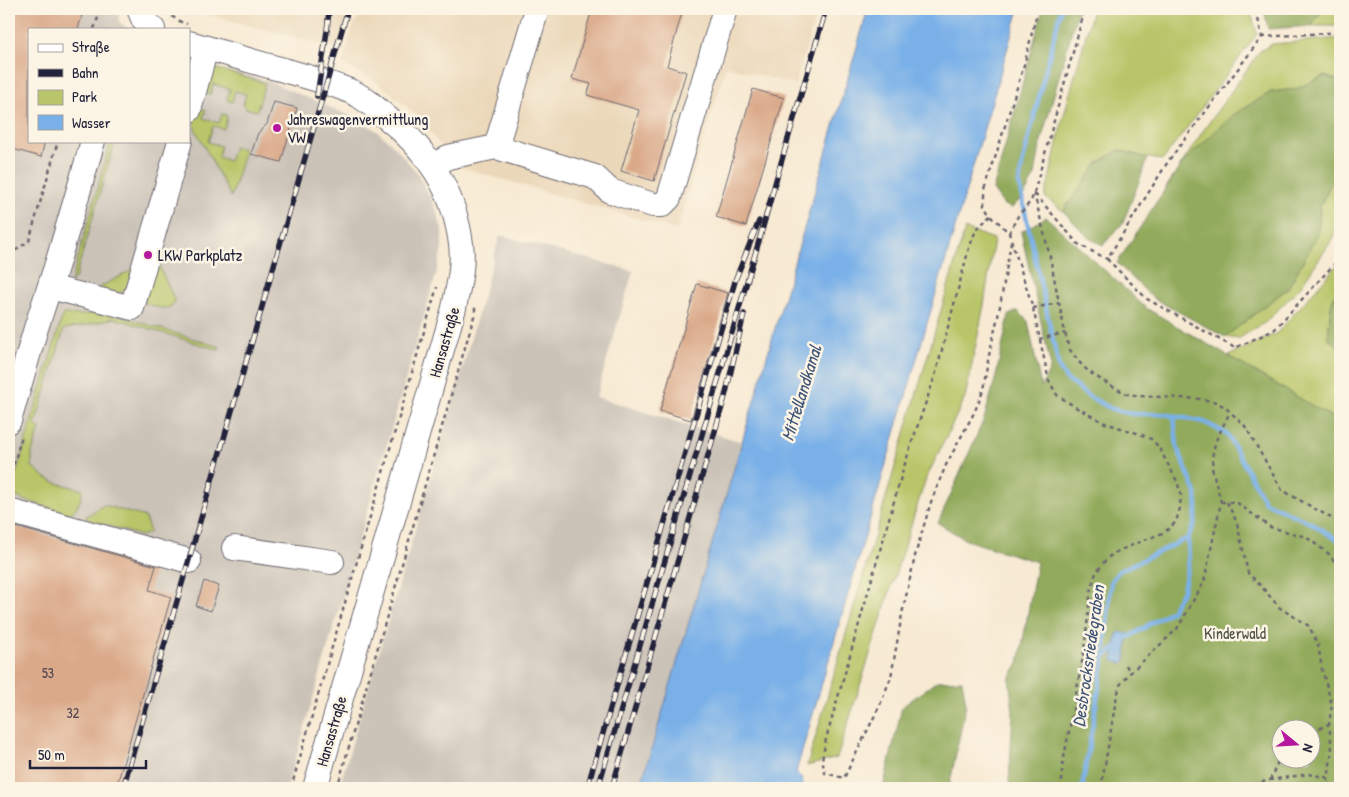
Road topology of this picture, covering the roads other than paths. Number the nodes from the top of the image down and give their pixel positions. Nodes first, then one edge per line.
1 (537, 9) edge
2 (725, 9) edge
3 (195, 38) edge
4 (190, 98) edge
5 (93, 142) edge
6 (180, 142) edge
7 (496, 147) junction
8 (434, 166) junction
9 (50, 287) junction
10 (9, 421) edge
11 (9, 511) edge
12 (234, 548) dead end
13 (189, 561) dead end
14 (332, 562) dead end
15 (315, 788) edge

1 - 7 street
2 - 7 street
3 - 4 street
3 - 8 street, Hansastraße
5 - 9 street
6 - 9 street
7 - 8 street
8 - 15 street, Hansastraße
9 - 10 street
11 - 13 street
12 - 14 street

